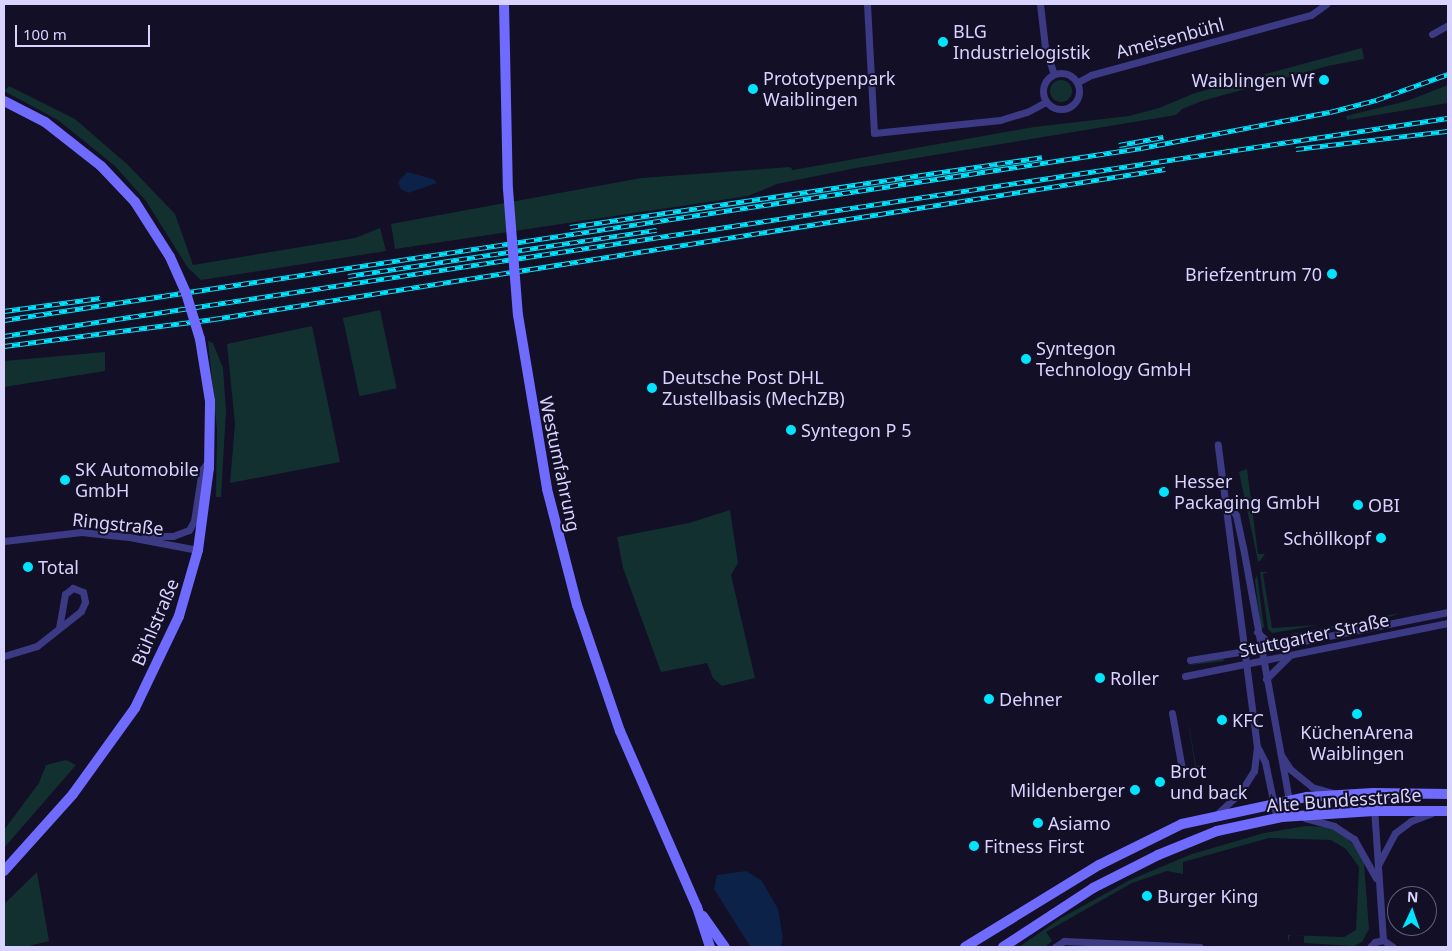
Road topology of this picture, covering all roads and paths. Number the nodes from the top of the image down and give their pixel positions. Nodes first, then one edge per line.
1 (504, 4) edge
2 (868, 4) edge
3 (1040, 4) edge
4 (1326, 4) edge
5 (1448, 25) edge
6 (1432, 34) dead end
7 (1054, 74) junction
8 (1078, 82) junction
9 (4, 101) edge
10 (1046, 102) junction
11 (1218, 445) dead end
12 (209, 460) junction
13 (1228, 505) junction
14 (129, 537) junction
15 (4, 541) edge
16 (198, 550) junction
17 (1448, 612) edge
18 (1448, 623) edge
19 (59, 628) junction
20 (1257, 631) junction
21 (1289, 644) junction
22 (1260, 648) junction
23 (1244, 651) junction
24 (4, 655) edge
25 (1289, 656) junction
26 (1190, 660) dead end
27 (1262, 661) junction
28 (1244, 665) junction
29 (1185, 676) dead end
30 (1266, 679) junction
31 (1172, 713) dead end
32 (1257, 747) junction
33 (1278, 750) junction
34 (1183, 775) dead end
35 (1373, 793) junction
36 (1338, 794) junction
37 (1448, 794) edge
38 (1288, 800) junction
39 (1273, 803) junction
40 (1445, 810) edge
41 (1374, 811) junction
42 (1215, 816) junction
43 (1297, 817) junction
44 (1277, 819) junction
45 (1378, 866) junction
46 (4, 871) edge
47 (1378, 882) junction
48 (697, 907) junction
49 (1383, 940) junction
50 (710, 947) edge
51 (725, 947) edge
52 (965, 947) edge
53 (1003, 947) edge
54 (1055, 947) edge
55 (1200, 947) edge
56 (1370, 947) edge
57 (1393, 947) edge

1 - 48 main road, Westumfahrung, bridge
2 - 10 street
3 - 7 street
4 - 8 street, Ameisenbühl
5 - 6 street
7 - 8 street
7 - 10 street
8 - 10 street
9 - 12 main road, Bühlstraße, bridge
11 - 13 street
12 - 14 street
12 - 16 main road, Bühlstraße
13 - 20 street
13 - 23 street
14 - 15 street, Ringstraße
14 - 16 street, Ringstraße
16 - 46 main road, Bühlstraße
17 - 21 street, Stuttgarter Straße
18 - 25 street, Stuttgarter Straße
19 - 19 street
19 - 24 street
20 - 21 street, Stuttgarter Straße
20 - 22 street
21 - 22 street, Stuttgarter Straße
22 - 23 street, Stuttgarter Straße
22 - 27 street
23 - 26 street, Stuttgarter Straße
23 - 28 street
25 - 27 street, Stuttgarter Straße
25 - 30 street
27 - 28 street, Stuttgarter Straße
27 - 30 street
28 - 29 street, Stuttgarter Straße
28 - 32 street
30 - 33 street
31 - 34 street
32 - 39 street
32 - 42 street
33 - 36 street
33 - 38 street
35 - 36 main road, Alte Bundesstraße
35 - 37 main road, Alte Bundesstraße
35 - 41 street
36 - 38 main road, Alte Bundesstraße
38 - 39 main road, Alte Bundesstraße
38 - 43 street
39 - 42 main road, Alte Bundesstraße
39 - 44 street
40 - 41 main road, Alte Bundesstraße
40 - 45 street
41 - 43 main road, Alte Bundesstraße
41 - 45 street
42 - 52 main road, Alte Bundesstraße
43 - 44 main road, Alte Bundesstraße
43 - 47 street
44 - 53 main road, Alte Bundesstraße
45 - 47 street
47 - 49 street
48 - 50 main road, Westumfahrung
48 - 51 main road, Westumfahrung
49 - 56 street
49 - 57 street
54 - 55 street

